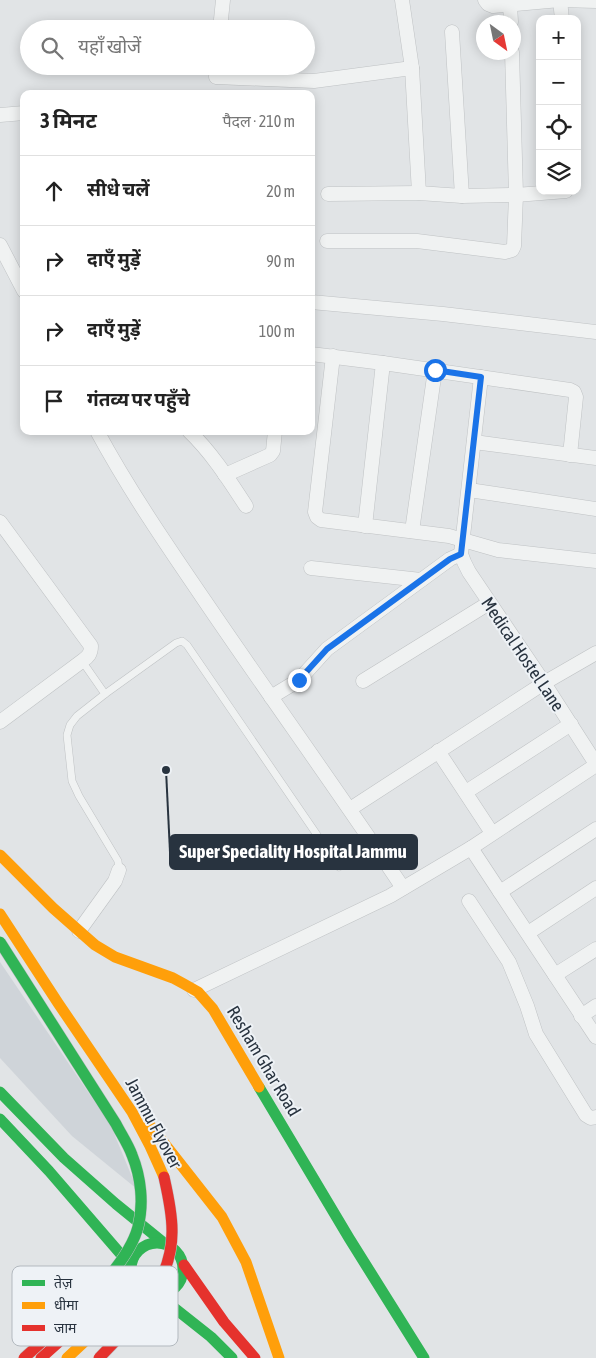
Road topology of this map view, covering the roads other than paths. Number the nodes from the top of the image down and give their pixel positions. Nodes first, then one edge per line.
1 (223, 0) edge
2 (402, 0) edge
3 (485, 0) edge
4 (560, 0) edge
5 (596, 0) edge
6 (510, 5) junction
7 (511, 15) edge
8 (562, 15) edge
9 (221, 20) edge
10 (452, 32) dead end
11 (512, 60) edge
12 (412, 68) junction
13 (216, 75) edge
14 (20, 113) edge
15 (0, 115) edge
16 (419, 193) junction
17 (536, 193) edge
18 (328, 194) dead end
19 (516, 195) junction
20 (462, 196) junction
21 (327, 241) dead end
22 (0, 245) edge
23 (20, 283) edge
24 (315, 302) edge
25 (596, 332) edge
26 (315, 354) edge
27 (333, 356) junction
28 (383, 363) junction
29 (435, 370) junction
30 (481, 377) junction
31 (98, 435) edge
32 (194, 435) edge
33 (275, 435) edge
34 (474, 442) junction
35 (570, 455) junction
36 (596, 458) edge
37 (225, 476) junction
38 (469, 490) junction
39 (246, 506) dead end
40 (596, 508) edge
41 (0, 522) edge
42 (365, 526) junction
43 (412, 531) junction
44 (462, 547) junction
45 (596, 561) edge
46 (311, 568) dead end
47 (421, 580) junction
48 (489, 603) junction
49 (596, 653) edge
50 (82, 661) junction
51 (363, 681) dead end
52 (544, 683) junction
53 (105, 694) junction
54 (271, 698) junction
55 (0, 722) edge
56 (570, 724) junction
57 (438, 751) junction
58 (596, 764) edge
59 (466, 792) junction
60 (350, 808) junction
61 (596, 829) edge
62 (492, 832) junction
63 (471, 848) junction
64 (0, 855) edge
65 (339, 867) dead end
66 (119, 870) joint
67 (403, 888) junction
68 (596, 888) edge
69 (500, 892) junction
70 (469, 901) dead end
71 (0, 914) edge
72 (79, 931) junction
73 (528, 932) junction
74 (0, 942) edge
75 (596, 949) edge
76 (555, 976) junction
77 (194, 990) junction
78 (596, 1006) edge
79 (582, 1016) junction
80 (596, 1037) edge
81 (0, 1092) edge
82 (132, 1112) junction
83 (596, 1117) edge
84 (0, 1119) edge
85 (164, 1243) junction
86 (184, 1265) junction
87 (117, 1266) edge
88 (128, 1266) edge
89 (132, 1266) edge
90 (166, 1266) edge
91 (178, 1284) edge
92 (178, 1313) edge
93 (37, 1346) edge
94 (54, 1346) edge
95 (81, 1346) edge
96 (110, 1346) edge
97 (24, 1358) edge
98 (41, 1358) edge
99 (68, 1358) edge
100 (98, 1358) edge
101 (232, 1358) edge
102 (256, 1358) edge
103 (280, 1358) edge
104 (424, 1358) edge

1 - 9 street
2 - 12 street
3 - 6 street
4 - 5 street
4 - 6 street
4 - 8 street
6 - 7 street
10 - 20 street
11 - 19 street
12 - 13 street
12 - 16 street
14 - 15 street
16 - 18 street
16 - 20 street
17 - 19 street
19 - 20 street
19 - 21 street
22 - 23 street
24 - 25 street
26 - 27 street
27 - 28 street
27 - 42 street
28 - 29 street
28 - 42 street
29 - 30 street
29 - 43 street
30 - 34 street
30 - 35 street
31 - 54 street
32 - 37 street
33 - 37 street
34 - 35 street
34 - 38 street
35 - 36 street
37 - 39 street
38 - 40 street
38 - 44 street
41 - 50 street
42 - 43 street
43 - 44 street
44 - 45 street
44 - 47 street
44 - 48 street, Medical Hostel Lane
46 - 47 street
47 - 54 street
48 - 51 street
48 - 52 street, Medical Hostel Lane
49 - 52 street
50 - 53 lane
50 - 55 street
52 - 56 street, Medical Hostel Lane
52 - 57 street
53 - 65 lane
53 - 66 lane
54 - 60 street
56 - 58 street, Medical Hostel Lane
56 - 59 street
57 - 59 street
57 - 60 street
58 - 62 street
59 - 62 street
60 - 67 street
61 - 69 street
62 - 63 street
63 - 67 street
63 - 69 street
64 - 72 main road, Resham Ghar Road
66 - 72 street
67 - 77 street
68 - 73 street
69 - 73 street
70 - 83 street
71 - 82 main road, Jammu Flyover
72 - 77 main road, Resham Ghar Road
73 - 76 street
74 - 87 main road, Jammu Flyover, bridge
75 - 76 street
76 - 79 street
77 - 104 main road, Resham Ghar Road
78 - 79 street
79 - 80 street
81 - 85 main road
82 - 90 main road, Jammu Flyover, bridge
82 - 103 main road
84 - 88 main road
85 - 86 main road
85 - 89 main road
86 - 91 main road
86 - 102 main road
92 - 101 main road
93 - 97 main road, Jammu Flyover, bridge
94 - 98 main road
95 - 99 main road
96 - 100 main road, Jammu Flyover, bridge

